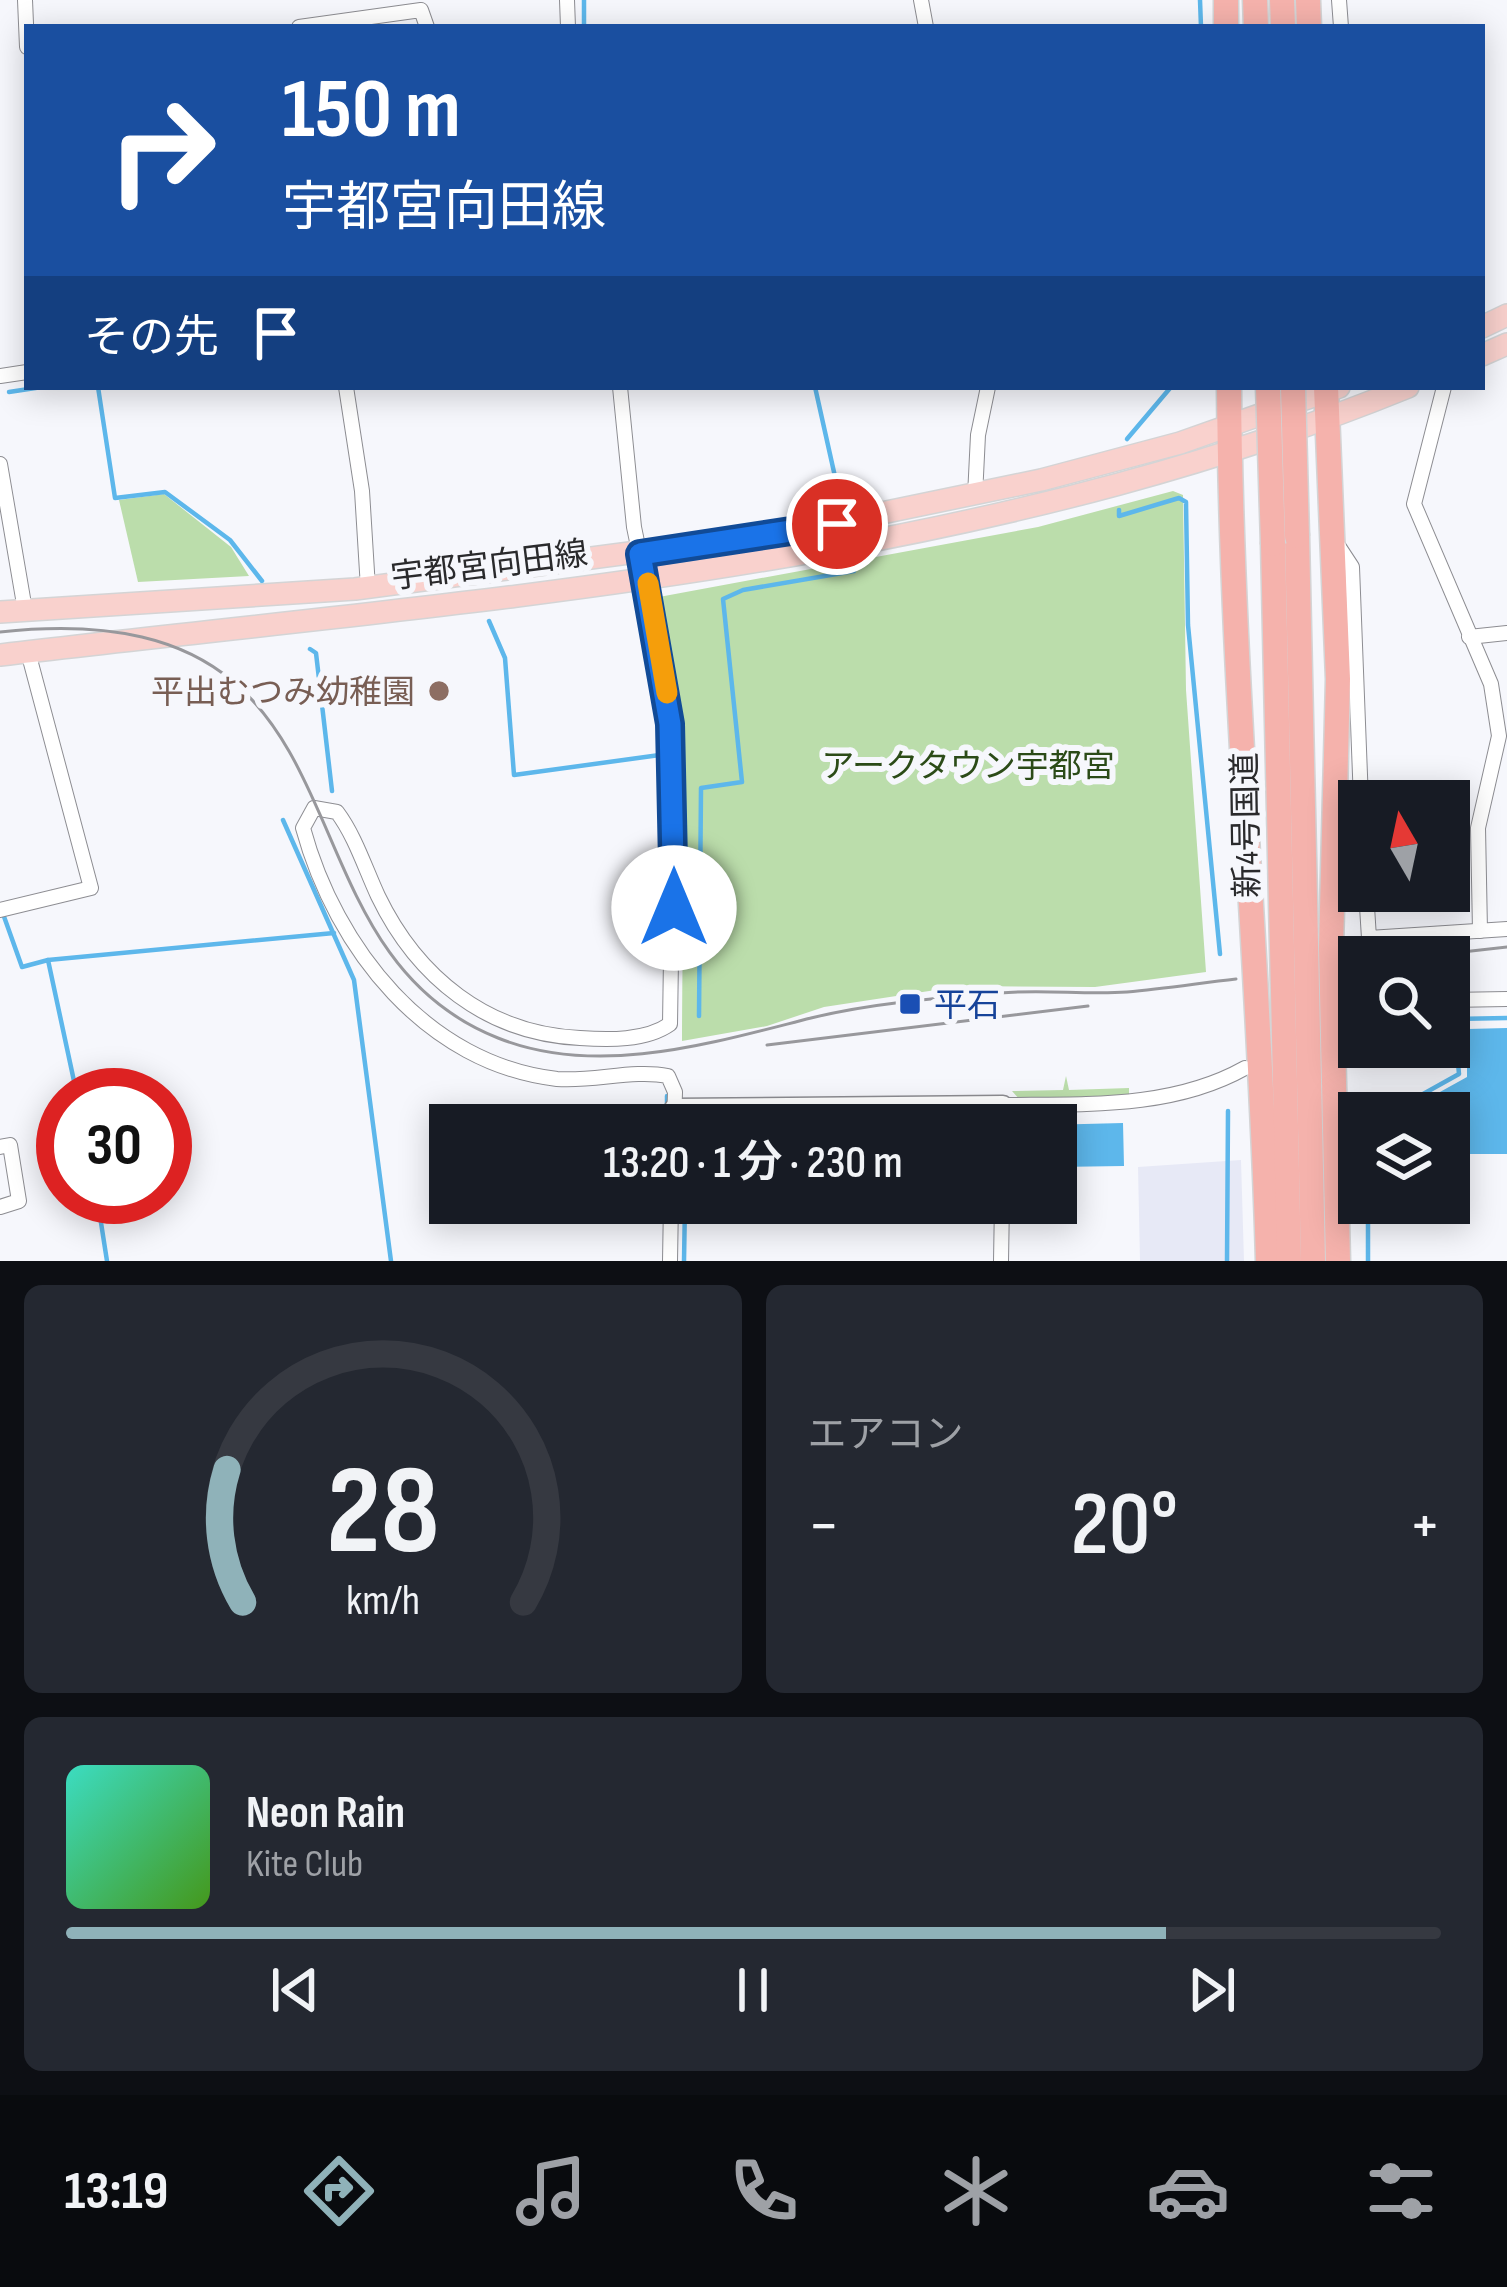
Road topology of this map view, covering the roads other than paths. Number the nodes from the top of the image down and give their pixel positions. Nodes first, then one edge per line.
1 (320, 24) edge
2 (427, 24) edge
3 (346, 390) edge
4 (620, 390) edge
5 (987, 390) edge
6 (1229, 390) edge
7 (1268, 390) edge
8 (1293, 390) edge
9 (1382, 390) edge
10 (1443, 390) edge
11 (1330, 396) edge
12 (1229, 438) junction
13 (0, 464) edge
14 (975, 496) junction
15 (1285, 540) junction
16 (1335, 541) junction
17 (640, 554) junction
18 (647, 578) junction
19 (368, 587) junction
20 (25, 610) junction
21 (0, 612) edge
22 (1507, 633) edge
23 (1468, 637) junction
24 (28, 652) junction
25 (0, 655) edge
26 (1360, 780) edge
27 (6, 908) edge
28 (1367, 912) edge
29 (1507, 928) edge
30 (1480, 931) junction
31 (1507, 999) edge
32 (1470, 1000) edge
33 (1245, 1068) dead end
34 (672, 1104) edge
35 (1077, 1107) edge
36 (0, 1147) edge
37 (0, 1208) edge
38 (671, 1224) edge
39 (1002, 1224) edge
40 (670, 1261) edge
41 (1001, 1261) edge
42 (1268, 1261) edge
43 (1289, 1261) edge
44 (1313, 1261) edge
45 (1338, 1261) edge

1 - 2 street
3 - 19 street
4 - 17 street
5 - 14 street
6 - 12 highway
7 - 15 highway, 新4号国道, bridge
8 - 15 highway, 新4号国道, bridge
9 - 11 main road, 宇都宮向田線
10 - 23 street
11 - 12 main road, 宇都宮向田線
11 - 16 highway
12 - 14 main road, 宇都宮向田線
12 - 18 main road, 宇都宮向田線
12 - 42 highway
13 - 20 street
14 - 17 main road, 宇都宮向田線
15 - 43 highway, 新4号国道
15 - 44 highway, 新4号国道
16 - 26 street
16 - 45 highway
17 - 18 street
17 - 19 main road, 宇都宮向田線
18 - 24 main road, 宇都宮向田線
18 - 34 street
19 - 20 main road, 宇都宮向田線
20 - 21 main road, 宇都宮向田線
22 - 23 street
23 - 30 street
24 - 25 main road, 宇都宮向田線
24 - 27 street
28 - 30 street
29 - 30 street
31 - 32 street
33 - 35 street
36 - 37 street
38 - 40 street
39 - 41 street

